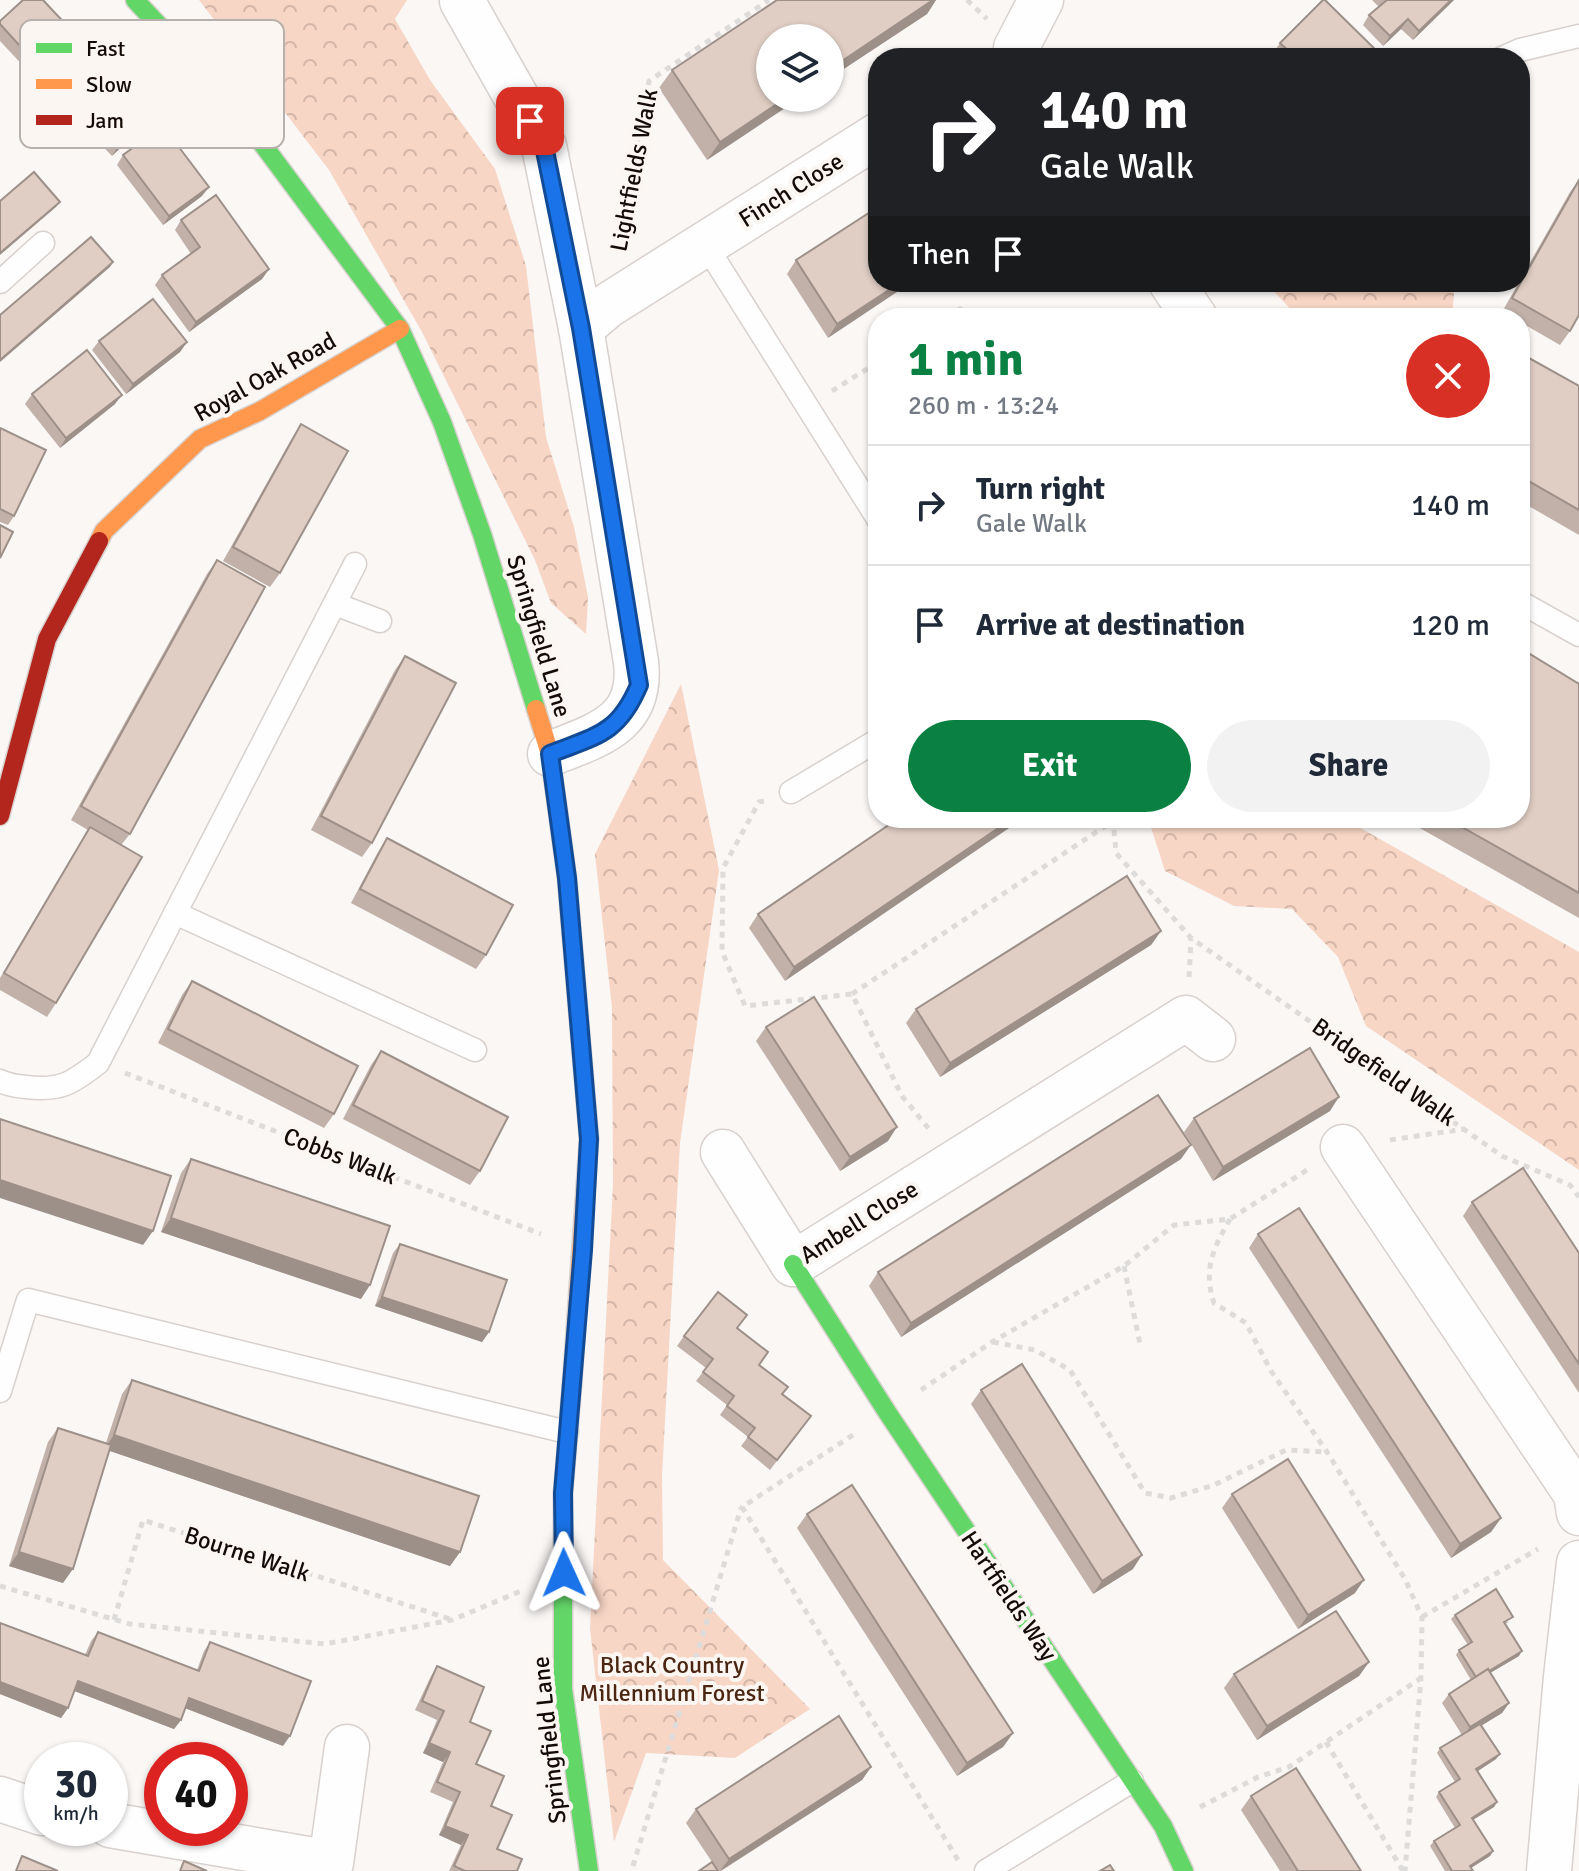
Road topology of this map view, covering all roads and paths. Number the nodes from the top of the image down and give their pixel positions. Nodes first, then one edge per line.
1 (135, 0) edge
2 (769, 0) edge
3 (1041, 0) edge
4 (462, 1) edge
5 (154, 20) edge
6 (1579, 36) edge
7 (1017, 48) edge
8 (1528, 48) edge
9 (868, 141) edge
10 (265, 148) edge
11 (43, 243) dead end
12 (705, 244) junction
13 (0, 282) edge
14 (594, 317) junction
15 (400, 329) junction
16 (868, 368) edge
17 (807, 407) junction
18 (868, 503) edge
19 (355, 564) dead end
20 (335, 604) junction
21 (1530, 608) edge
22 (380, 621) dead end
23 (1579, 635) edge
24 (868, 746) edge
25 (550, 754) junction
26 (791, 792) joint
27 (0, 816) edge
28 (1100, 828) edge
29 (1114, 828) edge
30 (175, 913) junction
31 (852, 994) junction
32 (1213, 1039) dead end
33 (475, 1050) dead end
34 (98, 1063) junction
35 (0, 1081) edge
36 (1464, 1129) junction
37 (1343, 1147) junction
38 (723, 1152) dead end
39 (956, 1161) junction
40 (1579, 1197) edge
41 (1230, 1219) junction
42 (583, 1250) junction
43 (793, 1264) junction
44 (1124, 1266) junction
45 (992, 1342) junction
46 (1140, 1344) dead end
47 (0, 1391) edge
48 (887, 1412) junction
49 (567, 1432) junction
50 (1327, 1452) junction
51 (742, 1507) junction
52 (1579, 1513) edge
53 (1559, 1555) edge
54 (564, 1573) junction
55 (0, 1586) edge
56 (1422, 1617) junction
57 (114, 1620) junction
58 (452, 1620) junction
59 (1572, 1674) edge
60 (1421, 1678) junction
61 (1326, 1742) junction
62 (347, 1747) dead end
63 (1132, 1781) junction
64 (0, 1799) edge
65 (24, 1807) edge
66 (1163, 1826) junction
67 (128, 1828) edge
68 (589, 1871) edge
69 (632, 1871) edge
70 (964, 1871) edge
71 (986, 1871) edge
72 (1184, 1871) edge
73 (1404, 1871) edge
74 (1549, 1871) edge

1 - 5 street, Springfield Lane
2 - 14 path, Lightfields Walk
3 - 7 street
4 - 14 street
6 - 8 lane
9 - 12 street, Finch Close
10 - 15 street, Springfield Lane
11 - 13 lane
12 - 14 street, Finch Close
12 - 17 lane
14 - 25 street
15 - 25 street, Springfield Lane
15 - 27 street, Royal Oak Road
16 - 17 path
17 - 18 lane
19 - 20 lane
20 - 22 lane
20 - 30 lane
21 - 23 lane
24 - 26 lane
25 - 42 street, Springfield Lane
26 - 31 path
28 - 31 path
29 - 36 path, Bridgefield Walk
30 - 33 lane
30 - 34 lane
31 - 39 path
32 - 39 street, Ambell Close
34 - 35 lane
34 - 42 path, Cobbs Walk
36 - 37 path
36 - 40 path, Bridgefield Walk
37 - 41 path
37 - 52 street
38 - 43 street, Ambell Close
39 - 43 street, Ambell Close
41 - 44 path
41 - 50 path
42 - 49 street, Springfield Lane
43 - 48 street, Hartfields Way
44 - 45 path
44 - 46 path
45 - 48 path
45 - 50 path
47 - 49 lane
48 - 51 path
48 - 63 street, Hartfields Way
49 - 54 street, Springfield Lane
50 - 56 path
51 - 69 path
51 - 70 path
53 - 56 path
53 - 59 street
54 - 58 path
54 - 68 street, Springfield Lane
55 - 57 path
56 - 60 path
57 - 58 path
57 - 58 path, Bourne Walk
59 - 74 street
60 - 61 path
60 - 73 path
61 - 66 path
61 - 73 path
62 - 67 street
63 - 66 street, Hartfields Way
63 - 71 lane
64 - 65 street
66 - 72 street, Hartfields Way

